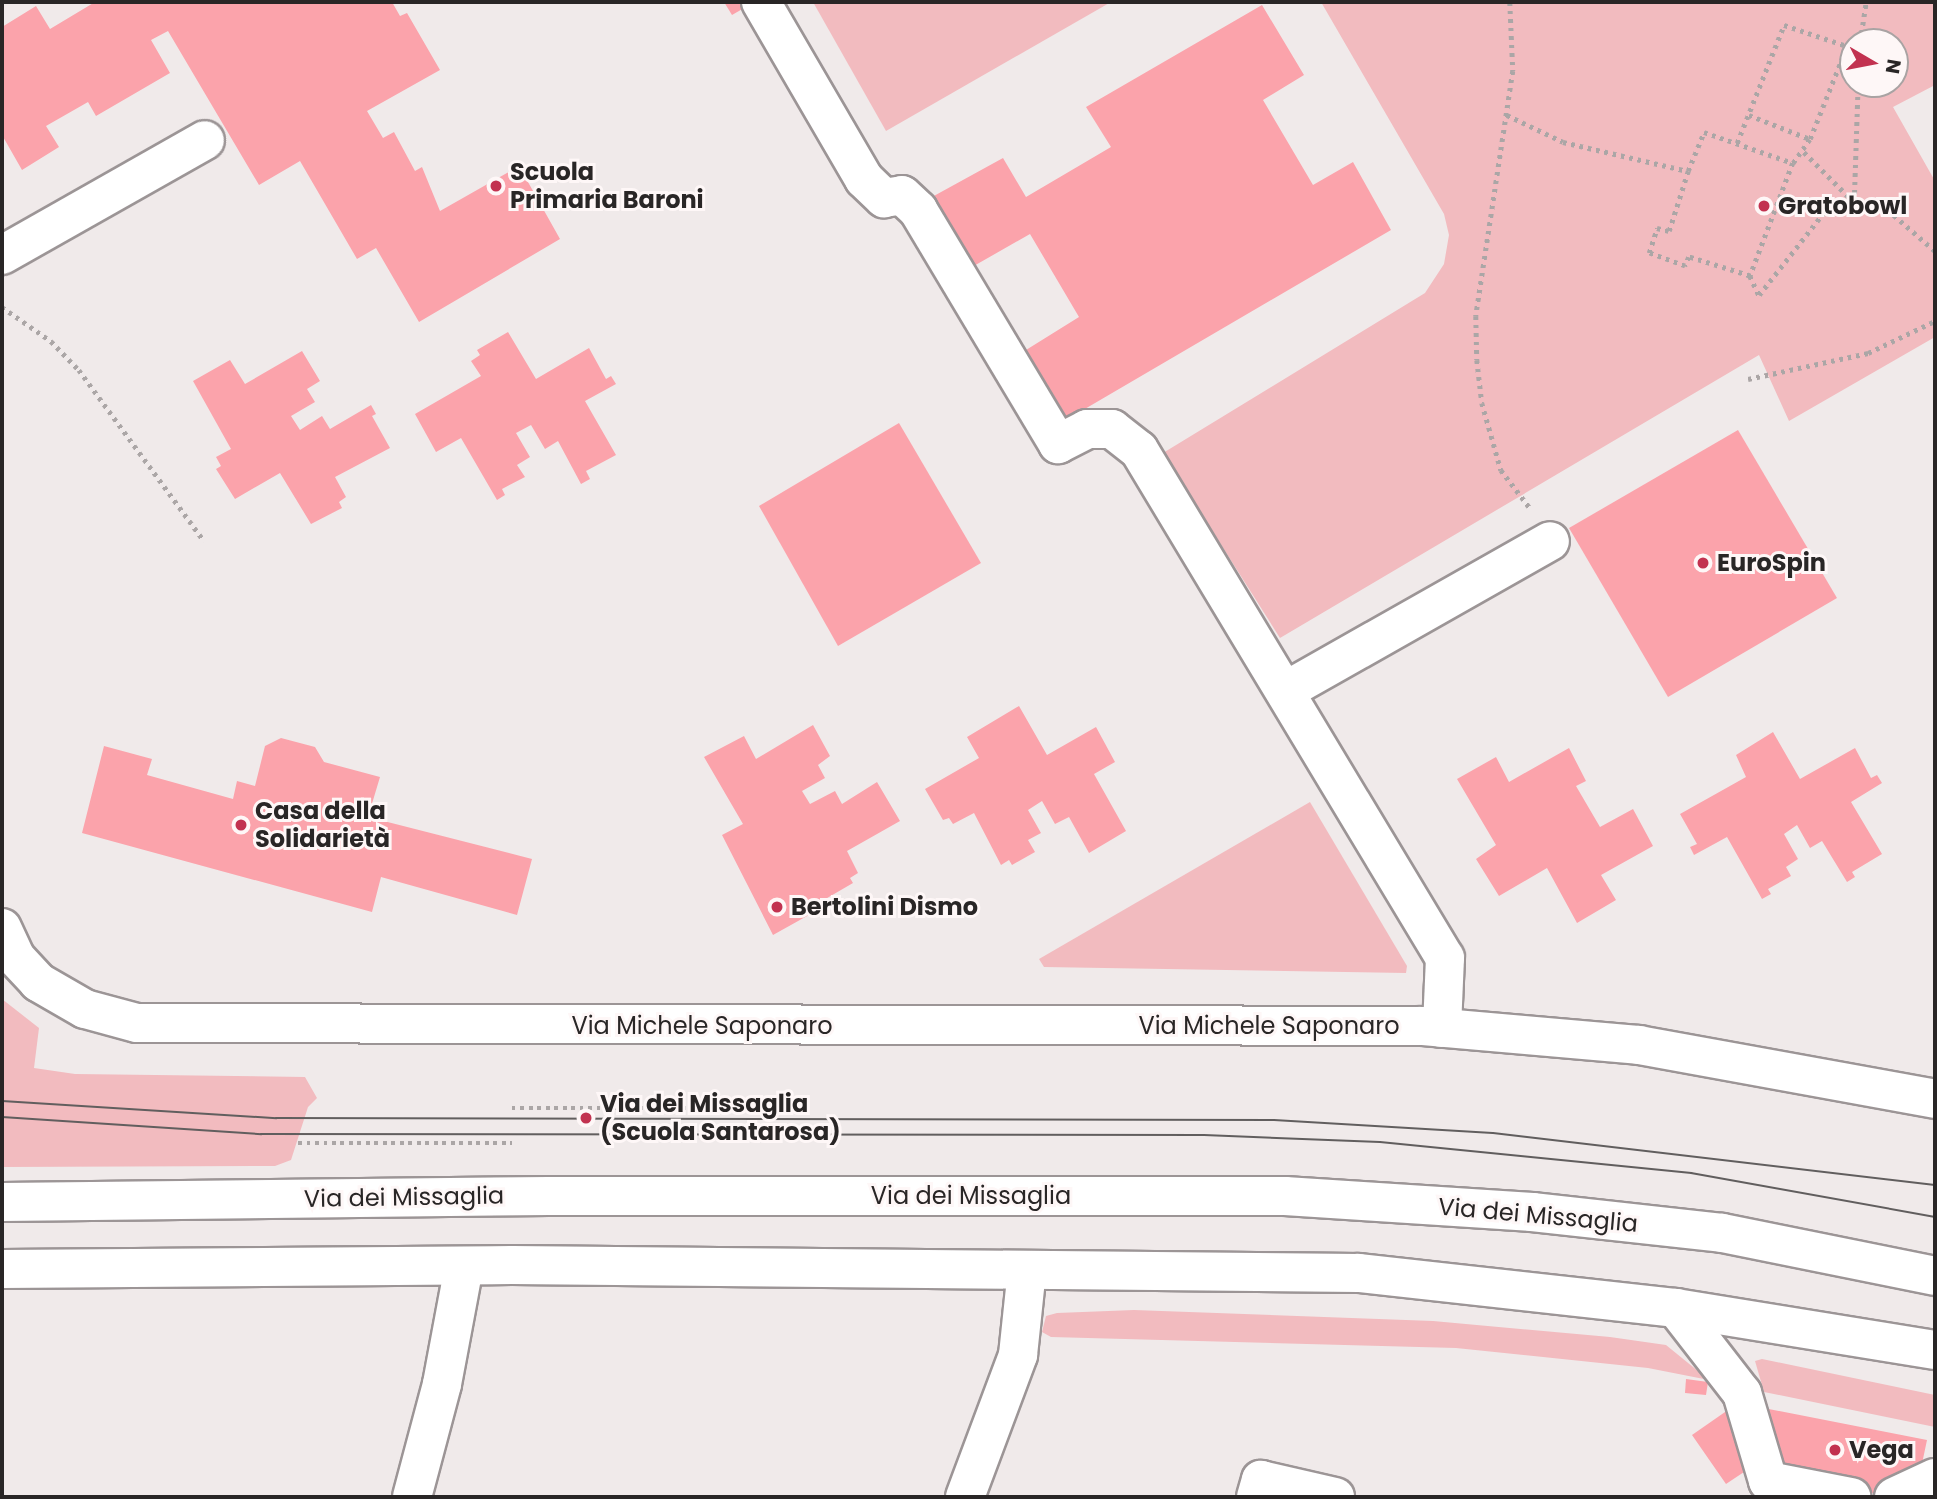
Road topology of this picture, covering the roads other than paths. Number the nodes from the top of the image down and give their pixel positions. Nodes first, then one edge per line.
1 (761, 2) edge
2 (205, 140) dead end
3 (2, 255) edge
4 (1549, 541) dead end
5 (1287, 690) junction
6 (2, 928) edge
7 (1442, 1028) junction
8 (1935, 1098) edge
9 (2, 1202) edge
10 (464, 1266) junction
11 (2, 1269) edge
12 (1027, 1270) junction
13 (1935, 1276) edge
14 (1676, 1308) junction
15 (1935, 1350) edge
16 (1935, 1478) edge
17 (412, 1497) edge
18 (965, 1497) edge
19 (1256, 1497) edge
20 (1335, 1497) edge
21 (1851, 1497) edge
22 (1894, 1497) edge

1 - 5 main road
2 - 3 main road
4 - 5 main road
5 - 7 main road
6 - 7 main road, Via Michele Saponaro
7 - 8 main road, Via Michele Saponaro
9 - 13 main road, Via dei Missaglia
10 - 11 main road
10 - 12 main road
10 - 17 main road
12 - 14 main road
12 - 18 main road
14 - 15 main road
14 - 21 main road
16 - 22 main road
19 - 20 main road

